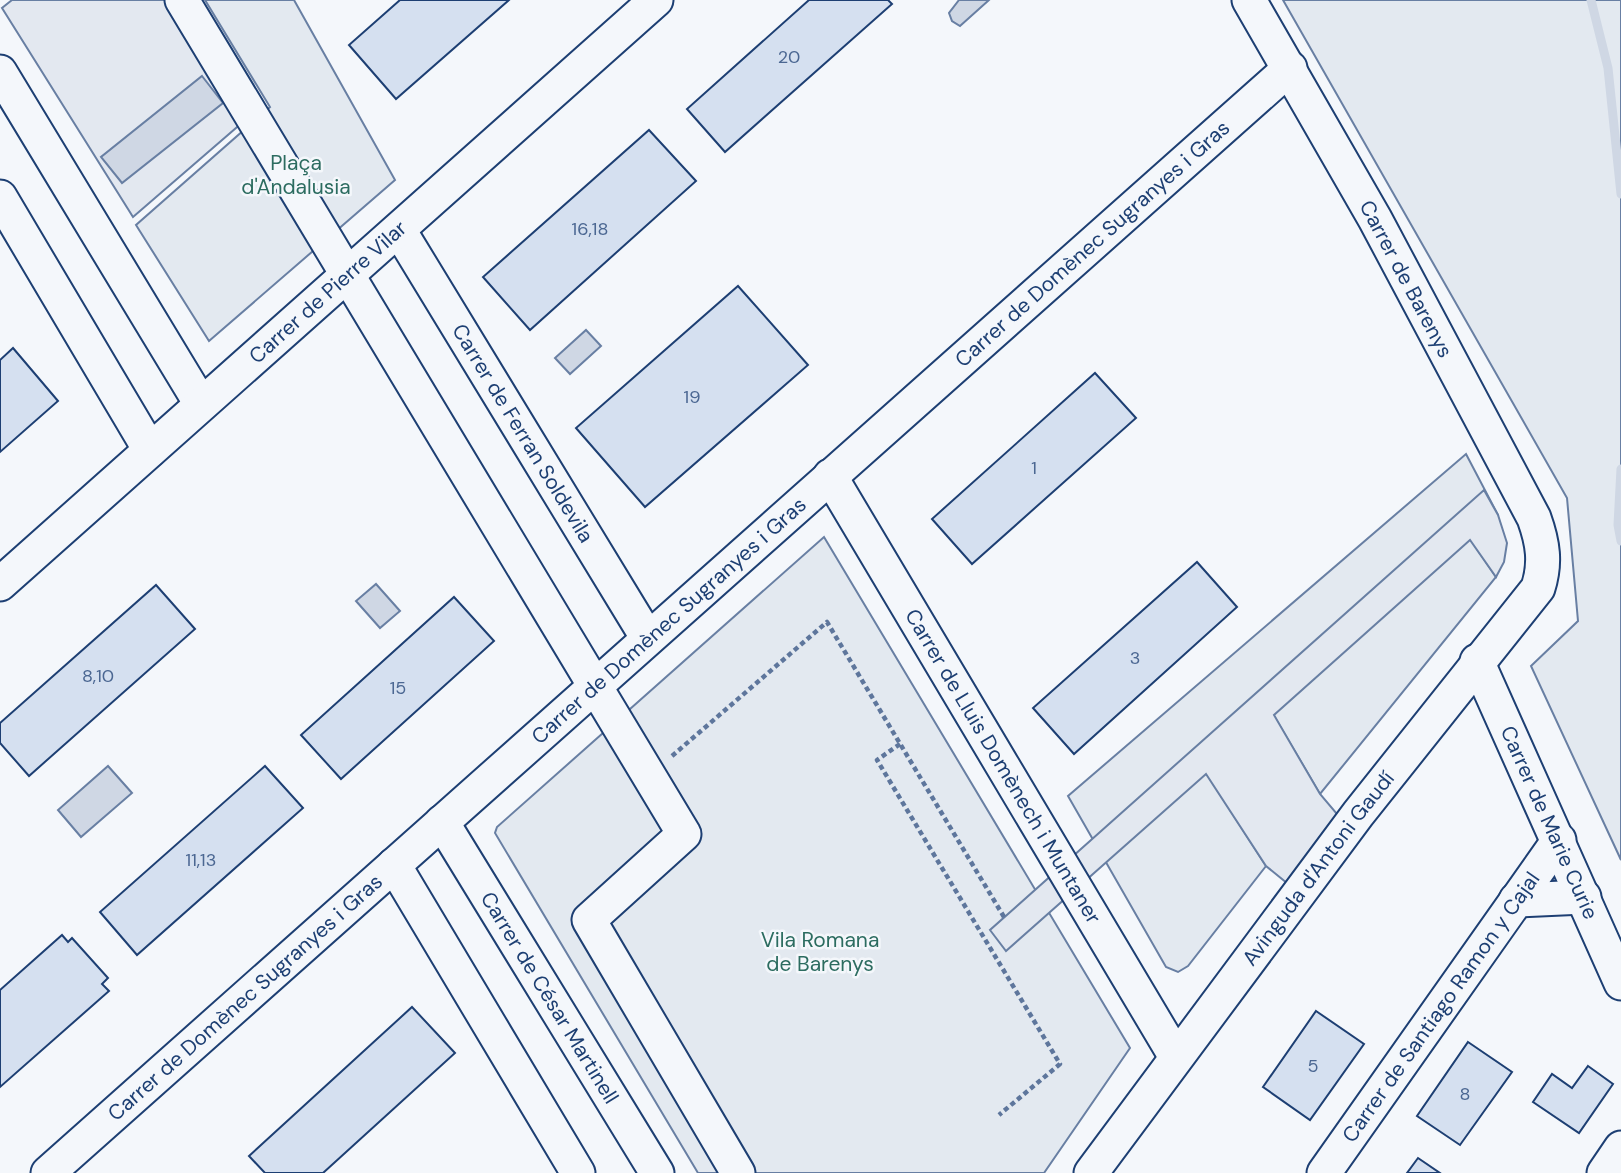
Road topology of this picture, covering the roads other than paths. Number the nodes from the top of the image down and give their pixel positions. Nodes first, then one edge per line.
1 (182, 0) edge
2 (656, 0) edge
3 (1249, 0) edge
4 (1290, 68) junction
5 (0, 72) edge
6 (0, 197) edge
7 (399, 230) junction
8 (346, 277) junction
9 (201, 404) junction
10 (150, 450) junction
11 (830, 476) junction
12 (1545, 566) joint
13 (0, 584) edge
14 (647, 636) junction
15 (1478, 661) junction
16 (594, 685) junction
17 (442, 822) junction
18 (1559, 840) junction
19 (394, 865) junction
20 (1584, 897) junction
21 (1516, 900) junction
22 (1621, 983) edge
23 (1177, 1057) junction
24 (1621, 1148) edge
25 (48, 1173) edge
26 (578, 1173) edge
27 (657, 1173) edge
28 (738, 1173) edge
29 (1091, 1173) edge
30 (1324, 1173) edge
31 (1604, 1173) edge

1 - 8 street
2 - 7 street, Carrer de Pierre Vilar
3 - 4 street, Carrer de Barenys
4 - 11 street, Carrer de Domènec Sugranyes i Gras
4 - 12 street, Carrer de Barenys
5 - 9 street
6 - 10 street
7 - 8 street, Carrer de Pierre Vilar
7 - 14 street, Carrer de Ferran Soldevila
8 - 9 street, Carrer de Pierre Vilar
8 - 16 street
9 - 10 street, Carrer de Pierre Vilar
10 - 13 street, Carrer de Pierre Vilar
11 - 14 street, Carrer de Domènec Sugranyes i Gras
11 - 23 street, Carrer de Lluis Domènech i Muntaner
12 - 15 street, Avinguda d'Antoni Gaudí
14 - 16 street, Carrer de Domènec Sugranyes i Gras
15 - 18 street, Carrer de Marie Curie
15 - 23 street, Avinguda d'Antoni Gaudí
16 - 17 street, Carrer de Domènec Sugranyes i Gras
16 - 28 street
17 - 19 street, Carrer de Domènec Sugranyes i Gras
17 - 27 street, Carrer de César Martinell
18 - 20 street, Carrer de Marie Curie
18 - 21 street, Carrer de Santiago Ramon y Cajal
19 - 25 street, Carrer de Domènec Sugranyes i Gras
19 - 26 street
20 - 21 street
20 - 22 street, Carrer de Marie Curie
21 - 30 street, Carrer de Santiago Ramon y Cajal
23 - 29 street, Avinguda d'Antoni Gaudí
24 - 31 street

